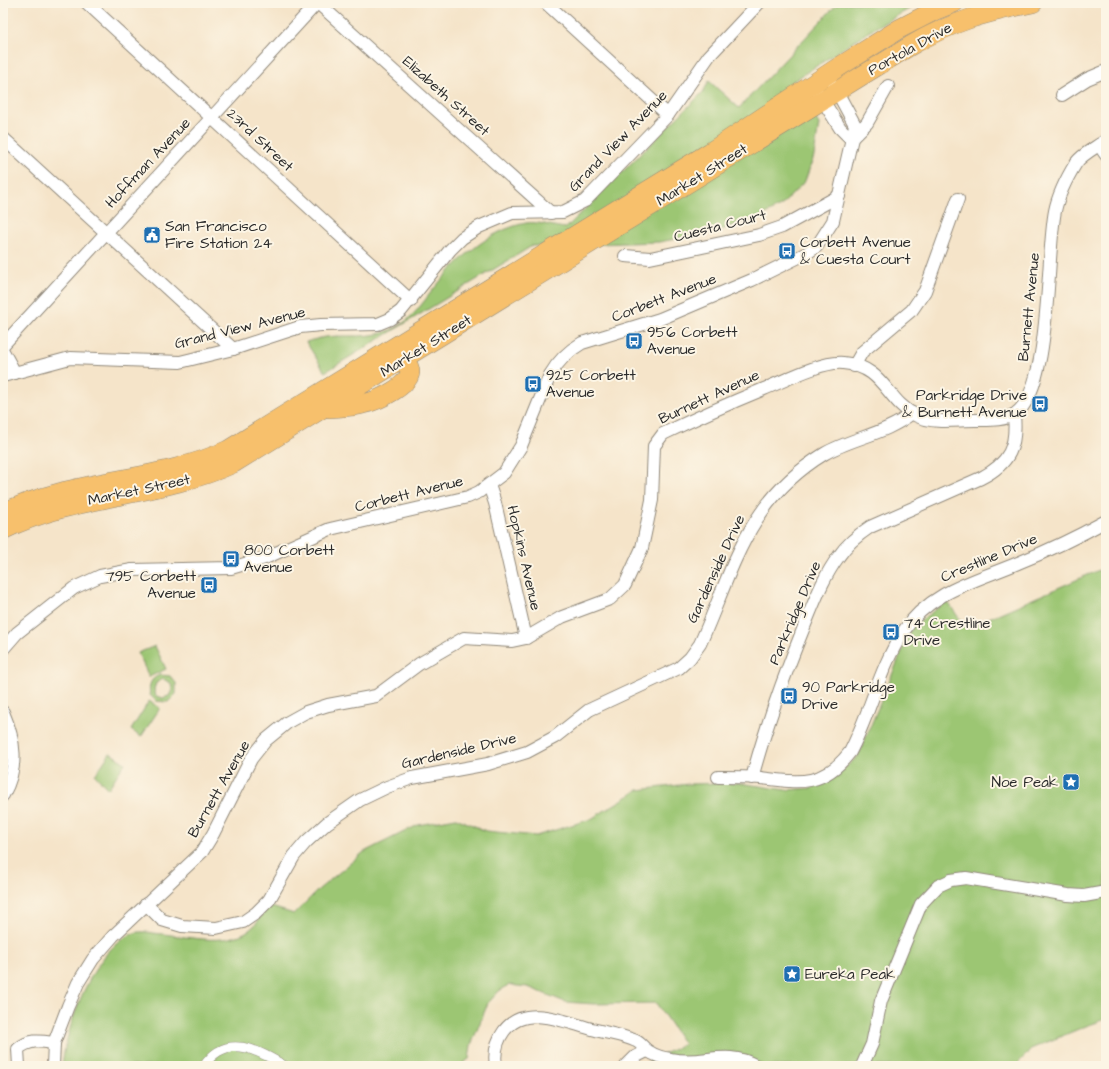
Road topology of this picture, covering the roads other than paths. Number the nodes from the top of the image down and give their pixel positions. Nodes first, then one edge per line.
1 (88, 3) edge
2 (318, 3) edge
3 (546, 3) edge
4 (759, 3) edge
5 (954, 3) edge
6 (1033, 3) edge
7 (1106, 71) edge
8 (888, 86) dead end
9 (818, 92) junction
10 (1062, 95) dead end
11 (668, 115) junction
12 (212, 118) junction
13 (3, 138) edge
14 (851, 138) junction
15 (1102, 143) edge
16 (1106, 155) edge
17 (839, 196) junction
18 (958, 199) dead end
19 (552, 213) junction
20 (106, 233) junction
21 (625, 256) dead end
22 (411, 300) junction
23 (3, 345) edge
24 (233, 349) junction
25 (3, 351) edge
26 (397, 355) junction
27 (854, 366) junction
28 (15, 373) junction
29 (3, 376) edge
30 (912, 413) junction
31 (1014, 415) junction
32 (489, 485) junction
33 (3, 514) edge
34 (1106, 521) edge
35 (3, 530) edge
36 (526, 638) junction
37 (3, 649) edge
38 (3, 712) edge
39 (8, 752) edge
40 (718, 777) dead end
41 (752, 778) junction
42 (3, 795) edge
43 (1106, 892) edge
44 (146, 904) junction
45 (54, 1043) junction
46 (647, 1050) junction
47 (670, 1063) edge
48 (19, 1066) edge
49 (53, 1066) edge
50 (204, 1066) edge
51 (285, 1066) edge
52 (496, 1066) edge
53 (626, 1066) edge
54 (756, 1066) edge
55 (862, 1066) edge

1 - 12 street, 23rd Street
2 - 12 street, Hoffman Avenue
2 - 19 street, Elizabeth Street
3 - 11 street
4 - 11 street, Grand View Avenue
5 - 9 main road, Portola Drive
6 - 9 main road, Portola Drive
7 - 10 street
8 - 14 street, Portola Drive
9 - 14 street
9 - 14 street
9 - 26 main road, Market Street
9 - 26 main road, Market Street
11 - 19 street, Grand View Avenue
12 - 20 street, Hoffman Avenue
12 - 22 street, 23rd Street
13 - 20 street
14 - 17 street
15 - 16 street
15 - 31 street, Burnett Avenue
17 - 21 street, Cuesta Court
17 - 32 street, Corbett Avenue
18 - 27 street
19 - 22 street, Grand View Avenue
20 - 23 street, Hoffman Avenue
20 - 24 street
22 - 24 street, Grand View Avenue
24 - 28 street, Grand View Avenue
25 - 28 street
26 - 33 main road, Market Street
26 - 35 main road, Market Street
27 - 30 street, Burnett Avenue
27 - 36 street, Burnett Avenue
28 - 29 street, Grand View Avenue
30 - 31 street, Burnett Avenue
30 - 44 street, Gardenside Drive
31 - 41 street, Parkridge Drive
32 - 36 street, Hopkins Avenue
32 - 37 street, Corbett Avenue
34 - 41 street, Crestline Drive
36 - 44 street, Burnett Avenue
38 - 39 street
39 - 42 street
40 - 41 street, Crestline Drive
43 - 55 street
44 - 45 street, Burnett Avenue
45 - 48 street
45 - 49 street, Burnett Avenue
46 - 47 street
46 - 52 street
46 - 53 street
47 - 54 street
50 - 51 street

